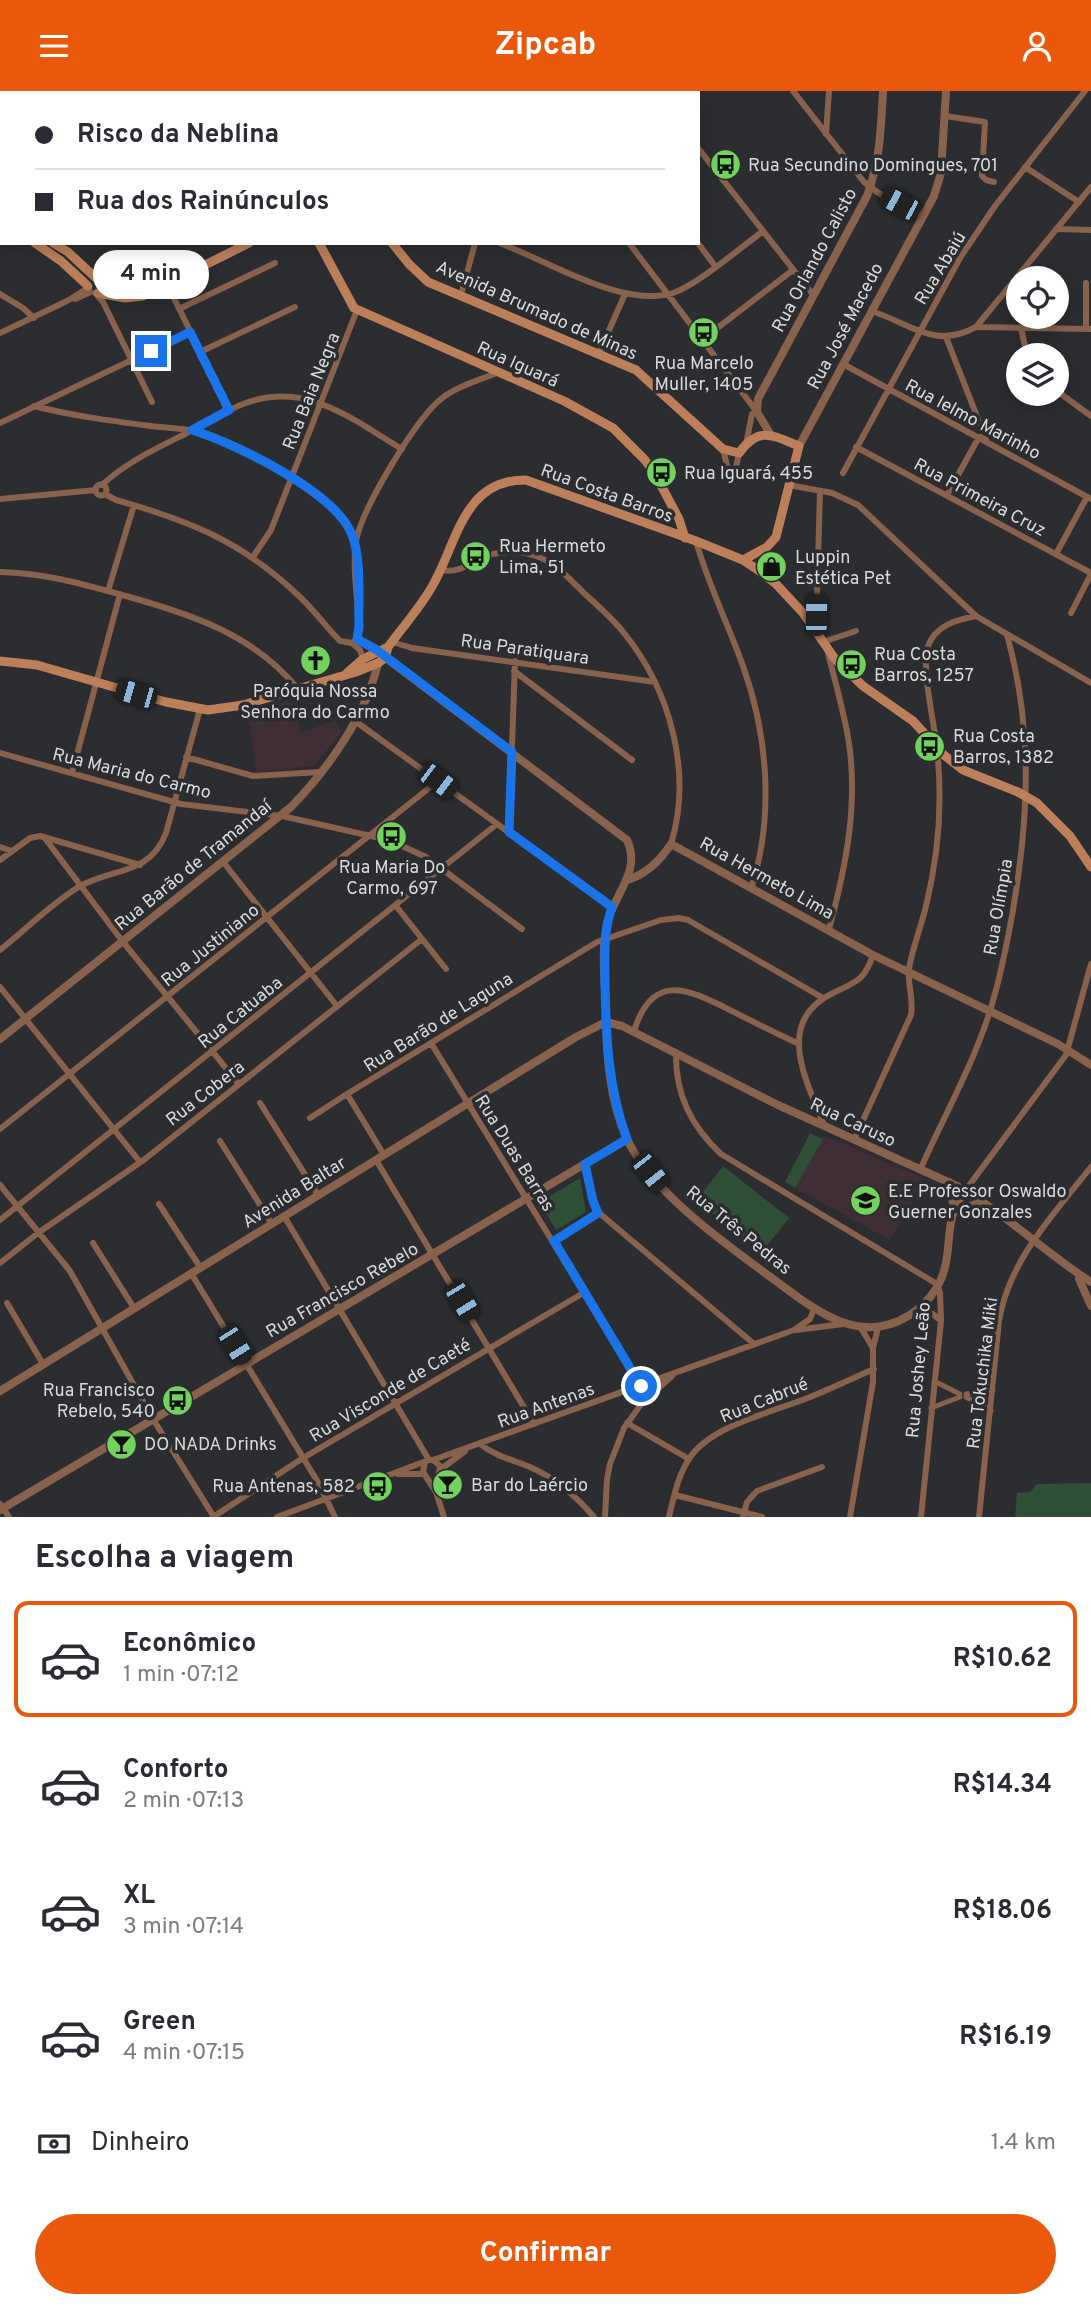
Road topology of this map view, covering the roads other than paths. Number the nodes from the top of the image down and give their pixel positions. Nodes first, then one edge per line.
1 (793, 91) edge
2 (828, 91) edge
3 (883, 91) edge
4 (946, 91) edge
5 (1085, 91) edge
6 (945, 116) junction
7 (826, 134) junction
8 (700, 153) edge
9 (1025, 167) junction
10 (994, 182) dead end
11 (1091, 187) edge
12 (870, 188) junction
13 (1079, 202) junction
14 (923, 216) junction
15 (1056, 229) junction
16 (1091, 230) edge
17 (762, 232) junction
18 (38, 245) edge
19 (56, 245) edge
20 (245, 245) edge
21 (320, 245) edge
22 (394, 245) edge
23 (474, 245) edge
24 (508, 245) edge
25 (631, 245) edge
26 (699, 245) edge
27 (275, 263) dead end
28 (715, 266) junction
29 (793, 270) junction
30 (1086, 283) dead end
31 (167, 284) junction
32 (94, 288) junction
33 (0, 294) edge
34 (625, 294) junction
35 (668, 294) junction
36 (461, 295) junction
37 (814, 296) junction
38 (295, 307) dead end
39 (179, 309) junction
40 (357, 310) junction
41 (871, 311) junction
42 (34, 318) junction
43 (976, 327) junction
44 (1006, 328) edge
45 (1069, 329) edge
46 (1088, 329) edge
47 (190, 332) junction
48 (919, 332) junction
49 (0, 333) edge
50 (946, 337) junction
51 (703, 338) junction
52 (200, 352) junction
53 (599, 353) junction
54 (131, 360) junction
55 (843, 364) junction
56 (499, 372) junction
57 (887, 389) junction
58 (743, 393) junction
59 (761, 393) junction
60 (1069, 400) edge
61 (152, 402) dead end
62 (322, 403) junction
63 (34, 406) junction
64 (229, 410) junction
65 (755, 413) junction
66 (1091, 416) edge
67 (0, 423) edge
68 (750, 425) junction
69 (192, 430) junction
70 (768, 435) junction
71 (979, 437) junction
72 (987, 442) junction
73 (746, 444) junction
74 (799, 446) junction
75 (856, 447) junction
76 (401, 449) junction
77 (723, 449) junction
78 (739, 453) junction
79 (843, 473) dead end
80 (291, 477) junction
81 (102, 485) junction
82 (789, 485) junction
83 (96, 490) junction
84 (820, 491) junction
85 (105, 494) junction
86 (947, 495) junction
87 (1089, 498) edge
88 (0, 499) edge
89 (134, 505) junction
90 (685, 538) junction
91 (696, 541) junction
92 (356, 545) junction
93 (1056, 554) junction
94 (253, 557) junction
95 (743, 560) junction
96 (440, 571) junction
97 (0, 572) edge
98 (1091, 573) edge
99 (108, 591) junction
100 (120, 594) junction
101 (1071, 613) dead end
102 (976, 616) junction
103 (816, 631) junction
104 (856, 631) dead end
105 (1006, 635) junction
106 (355, 641) junction
107 (390, 644) junction
108 (825, 645) junction
109 (380, 657) junction
110 (0, 661) edge
111 (515, 661) junction
112 (365, 663) junction
113 (514, 671) junction
114 (655, 681) junction
115 (97, 682) junction
116 (1091, 683) edge
117 (371, 685) junction
118 (297, 688) junction
119 (200, 709) junction
120 (355, 721) junction
121 (936, 745) junction
122 (512, 752) junction
123 (0, 753) edge
124 (187, 757) junction
125 (632, 759) dead end
126 (320, 772) junction
127 (72, 773) junction
128 (438, 781) junction
129 (1027, 797) junction
130 (174, 802) junction
131 (282, 816) junction
132 (497, 824) junction
133 (509, 832) junction
134 (371, 835) junction
135 (44, 837) junction
136 (671, 843) junction
137 (0, 847) edge
138 (12, 851) junction
139 (0, 860) edge
140 (224, 863) junction
141 (141, 865) junction
142 (1091, 867) edge
143 (443, 868) junction
144 (627, 880) junction
145 (752, 886) junction
146 (79, 887) junction
147 (396, 906) junction
148 (612, 907) junction
149 (267, 917) junction
150 (522, 929) dead end
151 (829, 929) junction
152 (422, 939) junction
153 (605, 939) junction
154 (123, 942) junction
155 (0, 950) edge
156 (873, 955) junction
157 (1091, 964) edge
158 (446, 969) dead end
159 (909, 972) junction
160 (311, 973) junction
161 (0, 987) edge
162 (169, 996) junction
163 (823, 998) junction
164 (337, 1006) junction
165 (990, 1011) junction
166 (25, 1019) junction
167 (606, 1022) junction
168 (634, 1031) junction
169 (0, 1039) edge
170 (431, 1043) junction
171 (797, 1043) junction
172 (1069, 1050) junction
173 (213, 1051) junction
174 (676, 1052) junction
175 (1091, 1065) edge
176 (71, 1074) junction
177 (239, 1084) junction
178 (347, 1094) junction
179 (260, 1103) dead end
180 (467, 1104) junction
181 (310, 1118) dead end
182 (824, 1125) junction
183 (0, 1129) edge
184 (115, 1129) junction
185 (627, 1139) junction
186 (854, 1140) junction
187 (220, 1141) dead end
188 (384, 1155) junction
189 (376, 1160) junction
190 (140, 1162) junction
191 (585, 1164) junction
192 (1091, 1167) edge
193 (920, 1170) junction
194 (949, 1182) junction
195 (0, 1185) edge
196 (965, 1191) junction
197 (318, 1195) junction
198 (528, 1198) junction
199 (984, 1203) junction
200 (159, 1204) dead end
201 (17, 1207) junction
202 (954, 1209) junction
203 (598, 1213) junction
204 (284, 1216) junction
205 (0, 1220) edge
206 (272, 1224) junction
207 (38, 1233) junction
208 (1035, 1240) junction
209 (554, 1241) junction
210 (93, 1244) dead end
211 (434, 1254) junction
212 (0, 1263) edge
213 (200, 1268) junction
214 (191, 1273) junction
215 (1084, 1277) edge
216 (937, 1284) junction
217 (1091, 1291) edge
218 (585, 1292) junction
219 (6, 1303) dead end
220 (1091, 1306) edge
221 (134, 1308) junction
222 (340, 1309) junction
223 (814, 1309) junction
224 (919, 1309) junction
225 (940, 1321) junction
226 (844, 1324) junction
227 (103, 1328) junction
228 (860, 1328) junction
229 (878, 1328) junction
230 (794, 1330) junction
231 (754, 1344) junction
232 (490, 1348) junction
233 (873, 1348) junction
234 (43, 1364) junction
235 (247, 1364) junction
236 (874, 1369) junction
237 (676, 1373) junction
238 (934, 1381) junction
239 (641, 1386) junction
240 (993, 1390) junction
241 (0, 1391) edge
242 (963, 1395) junction
243 (642, 1403) junction
244 (396, 1404) junction
245 (931, 1408) junction
246 (991, 1411) junction
247 (153, 1419) junction
248 (627, 1423) junction
249 (534, 1424) junction
250 (480, 1444) junction
251 (466, 1450) junction
252 (303, 1458) junction
253 (689, 1459) junction
254 (429, 1461) junction
255 (822, 1467) dead end
256 (439, 1472) junction
257 (389, 1475) junction
258 (426, 1476) junction
259 (436, 1492) junction
260 (675, 1495) junction
261 (327, 1498) junction
262 (1, 1508) edge
263 (743, 1515) edge
264 (9, 1517) edge
265 (213, 1517) edge
266 (277, 1517) edge
267 (335, 1517) edge
268 (444, 1517) edge
269 (594, 1517) edge
270 (606, 1517) edge
271 (669, 1517) edge
272 (762, 1517) edge
273 (850, 1517) edge
274 (921, 1517) edge
275 (979, 1517) edge

1 - 7 street
2 - 7 street
3 - 12 street, Rua Orlando Calisto
4 - 6 street, Rua José Macedo
5 - 9 street, Rua Abaiú
6 - 10 street
6 - 14 street, Rua José Macedo
7 - 12 street
8 - 17 street
9 - 13 street
9 - 48 street, Rua Abaiú
11 - 13 street
12 - 14 street
12 - 37 street, Rua Orlando Calisto
13 - 15 street
14 - 41 street, Rua José Macedo
15 - 16 street
15 - 43 street
17 - 28 street
17 - 29 street
18 - 32 main road
19 - 32 main road
20 - 31 main road
21 - 40 main road
22 - 36 main road, Avenida Brumado de Minas
23 - 36 street
24 - 34 street
25 - 35 street
26 - 28 street
27 - 39 street
28 - 35 street
29 - 37 street
29 - 51 street
30 - 46 street
31 - 32 main road
31 - 39 street
32 - 42 street
32 - 54 street
33 - 42 street
34 - 35 street
34 - 53 street
35 - 51 street
36 - 53 main road, Avenida Brumado de Minas
37 - 59 street, Rua Orlando Calisto
38 - 52 street
39 - 47 street
40 - 56 main road, Rua Iguará
40 - 62 street, Rua Baia Negra
41 - 48 street
41 - 55 street, Rua José Macedo
42 - 49 street
43 - 44 street
43 - 50 street
45 - 46 street
47 - 52 street
47 - 54 street
48 - 50 street
48 - 57 street, Rua Abaiú
50 - 72 street
51 - 58 street
52 - 64 street
53 - 77 main road, Avenida Brumado de Minas
54 - 61 street
54 - 63 street
55 - 57 street, Rua Ielmo Marinho
55 - 74 street, Rua José Macedo
56 - 76 street
56 - 90 main road, Rua Iguará
57 - 71 street, Rua Ielmo Marinho
57 - 75 street, Rua Abaiú
58 - 59 street
58 - 65 street
59 - 65 street, Rua Orlando Calisto
60 - 66 street
62 - 64 street
62 - 76 street
62 - 80 street, Rua Baia Negra
63 - 67 street
63 - 69 street
64 - 69 street
65 - 68 street
65 - 70 street
68 - 70 street
68 - 73 street
69 - 80 street
69 - 81 street
70 - 73 main road
70 - 74 main road
71 - 72 street, Rua Ielmo Marinho
71 - 86 street
72 - 87 street, Rua Ielmo Marinho
73 - 78 main road
74 - 82 main road, Rua José Macedo
75 - 79 street, Rua Abaiú
75 - 86 street, Rua Primeira Cruz
76 - 92 street
77 - 78 main road, Avenida Brumado de Minas
77 - 78 street
80 - 92 street
80 - 94 street, Rua Baia Negra
81 - 83 street
81 - 85 street
82 - 84 street
82 - 95 main road, Rua José Macedo
83 - 85 street
83 - 88 street
84 - 102 street
84 - 103 street
85 - 89 street
86 - 93 street, Rua Primeira Cruz
87 - 93 street
89 - 94 street
89 - 99 street
90 - 91 main road, Rua Costa Barros
90 - 96 main road, Rua Costa Barros
91 - 95 main road, Rua Costa Barros
91 - 145 street
92 - 106 street
93 - 98 street, Rua Primeira Cruz
94 - 106 street
95 - 103 main road, Rua Costa Barros
96 - 107 main road, Rua Costa Barros
96 - 114 street, Rua Hermeto Lima
97 - 99 street
98 - 101 street
99 - 100 street
100 - 115 street
100 - 118 street
102 - 105 street
102 - 121 street
103 - 108 main road, Rua Costa Barros
104 - 108 street
105 - 116 street
105 - 129 street, Rua Olímpia
106 - 109 street
106 - 112 street
107 - 109 main road, Rua Costa Barros
107 - 111 street, Rua Paratiquara
108 - 121 main road, Rua Costa Barros
108 - 151 street
109 - 112 main road, Rua Costa Barros
109 - 117 street, Rua Barão de Tramandaí
109 - 122 street, Rua Três Pedras
110 - 115 main road
111 - 113 street
111 - 114 street, Rua Paratiquara
112 - 117 street
112 - 118 main road
113 - 122 street
113 - 125 street
114 - 136 street, Rua Hermeto Lima
115 - 119 main road
115 - 127 street
117 - 120 street, Rua Barão de Tramandaí
118 - 119 main road
119 - 124 street
120 - 126 street, Rua Barão de Tramandaí
120 - 128 street
121 - 129 main road, Rua Costa Barros
121 - 159 street
122 - 133 street
122 - 144 street, Rua Três Pedras
123 - 127 street, Rua Maria do Carmo
124 - 126 street
124 - 130 street
126 - 131 street, Rua Barão de Tramandaí
127 - 130 street, Rua Maria do Carmo
128 - 132 street
128 - 134 street, Rua Justiniano
129 - 142 main road, Rua Costa Barros
129 - 165 street, Rua Olímpia
130 - 131 street, Rua Maria do Carmo
130 - 141 street
131 - 134 street, Rua Maria do Carmo
131 - 140 street, Rua Barão de Tramandaí
132 - 133 street
132 - 143 street, Rua Catuaba
133 - 148 street
134 - 143 street, Rua Maria do Carmo
134 - 149 street, Rua Justiniano
135 - 138 street
135 - 141 street
135 - 146 street
136 - 144 street
136 - 145 street, Rua Hermeto Lima
137 - 138 street
138 - 139 street
140 - 149 street
140 - 154 street, Rua Barão de Tramandaí
141 - 146 street
143 - 147 street, Rua Catuaba
143 - 150 street, Rua Maria do Carmo
144 - 148 street, Rua Três Pedras
145 - 151 street, Rua Hermeto Lima
146 - 154 street
146 - 155 street
147 - 152 street
147 - 160 street, Rua Catuaba
148 - 153 street, Rua Três Pedras
149 - 160 street
149 - 162 street, Rua Justiniano
151 - 156 street, Rua Hermeto Lima
152 - 158 street
152 - 164 street, Rua Cobera
153 - 163 street, Rua Barão de Laguna
153 - 167 street, Rua Três Pedras
153 - 170 street, Rua Barão de Laguna
154 - 162 street
154 - 166 street, Rua Barão de Tramandaí
156 - 159 street, Rua Hermeto Lima
156 - 163 street
157 - 172 street
159 - 165 street, Rua Hermeto Lima
159 - 186 street
160 - 164 street
160 - 173 street, Rua Catuaba
161 - 166 street
162 - 173 street
162 - 176 street, Rua Justiniano
163 - 171 street
164 - 177 street, Rua Cobera
165 - 172 street, Rua Hermeto Lima
165 - 193 street, Rua Olímpia
166 - 169 street, Rua Barão de Tramandaí
166 - 176 street
167 - 168 street, Rua Caruso
167 - 180 street, Avenida Baltar
167 - 185 street, Rua Três Pedras
168 - 171 street
168 - 174 street, Rua Caruso
170 - 178 street, Rua Barão de Laguna
170 - 180 street, Rua Duas Barras
171 - 182 street
172 - 175 street, Rua Hermeto Lima
172 - 196 street
173 - 177 street
173 - 184 street, Rua Catuaba
174 - 182 street, Rua Caruso
174 - 216 street
176 - 183 street, Rua Justiniano
176 - 184 street
177 - 190 street, Rua Cobera
178 - 181 street, Rua Barão de Laguna
178 - 188 street
179 - 197 street
180 - 188 street, Avenida Baltar
180 - 198 street, Rua Duas Barras
182 - 186 street, Rua Caruso
184 - 190 street
184 - 201 street, Rua Catuaba
185 - 191 street, Rua Francisco Rebelo
185 - 223 street, Rua Três Pedras
186 - 193 street, Rua Caruso
187 - 206 street
188 - 189 street, Avenida Baltar
189 - 197 street, Avenida Baltar
189 - 211 street
190 - 207 street, Rua Cobera
191 - 198 street, Rua Francisco Rebelo
191 - 203 street
192 - 208 street, Rua Tokuchika Miki
193 - 194 street, Rua Caruso
194 - 196 street, Rua Caruso
194 - 202 street
195 - 201 street
196 - 199 street, Rua Caruso
196 - 202 street, Rua Joshey Leão
197 - 204 street, Avenida Baltar
198 - 209 street, Rua Duas Barras
198 - 211 street, Rua Francisco Rebelo
199 - 202 street
199 - 208 street, Rua Caruso
200 - 213 street
201 - 205 street, Rua Catuaba
201 - 207 street
202 - 216 street, Rua Joshey Leão
203 - 209 street
203 - 231 street
204 - 206 street, Avenida Baltar
204 - 222 street
206 - 213 street, Avenida Baltar
207 - 212 street, Rua Cobera
207 - 227 street
208 - 215 street, Rua Caruso
208 - 240 street, Rua Tokuchika Miki
209 - 218 street, Rua Duas Barras
210 - 221 street
211 - 222 street, Rua Francisco Rebelo
211 - 232 street
213 - 214 street, Avenida Baltar
214 - 221 street, Avenida Baltar
214 - 235 street
215 - 217 street, Rua Caruso
215 - 220 street
216 - 224 street, Rua Três Pedras
216 - 225 street, Rua Joshey Leão
218 - 232 street, Rua Visconde de Caeté
218 - 239 street, Rua Duas Barras
219 - 234 street
221 - 227 street, Avenida Baltar
222 - 235 street, Rua Francisco Rebelo
222 - 244 street
223 - 226 street, Rua Três Pedras
223 - 230 street, Rua Antenas
224 - 225 street
224 - 229 street, Rua Três Pedras
225 - 238 street, Rua Joshey Leão
226 - 228 street, Rua Três Pedras
226 - 230 street, Rua Antenas
227 - 234 street, Avenida Baltar
227 - 247 street
228 - 229 street, Rua Três Pedras
228 - 233 street
229 - 233 street
230 - 231 street, Rua Antenas
231 - 237 street, Rua Antenas
232 - 244 street, Rua Visconde de Caeté
232 - 249 street
233 - 236 street
234 - 241 street, Avenida Baltar
235 - 247 street, Rua Francisco Rebelo
235 - 252 street
236 - 253 street, Rua Cabrué
236 - 273 street
237 - 239 street, Rua Antenas
237 - 243 street
238 - 242 street
238 - 245 street, Rua Joshey Leão
239 - 243 street
239 - 249 street, Rua Antenas
240 - 242 street
240 - 246 street, Rua Tokuchika Miki
242 - 245 street
242 - 246 street
243 - 248 street
244 - 252 street, Rua Visconde de Caeté
244 - 254 street
245 - 274 street, Rua Joshey Leão
246 - 275 street, Rua Tokuchika Miki
247 - 262 street, Rua Francisco Rebelo
247 - 265 street
248 - 253 street
248 - 270 street
249 - 250 street, Rua Antenas
250 - 251 street, Rua Antenas
250 - 269 street
251 - 254 street, Rua Antenas
251 - 256 street, Rua Antenas
252 - 261 street
252 - 265 street, Rua Visconde de Caeté
253 - 260 street, Rua Cabrué
254 - 256 street
254 - 257 street, Rua Antenas
254 - 258 street
255 - 263 street
256 - 258 street
256 - 259 street
257 - 258 street, Rua Antenas
257 - 261 street, Rua Antenas
258 - 259 street
259 - 268 street
260 - 263 street
260 - 271 street, Rua Cabrué
261 - 266 street, Rua Antenas
261 - 267 street
262 - 264 street
263 - 272 street

